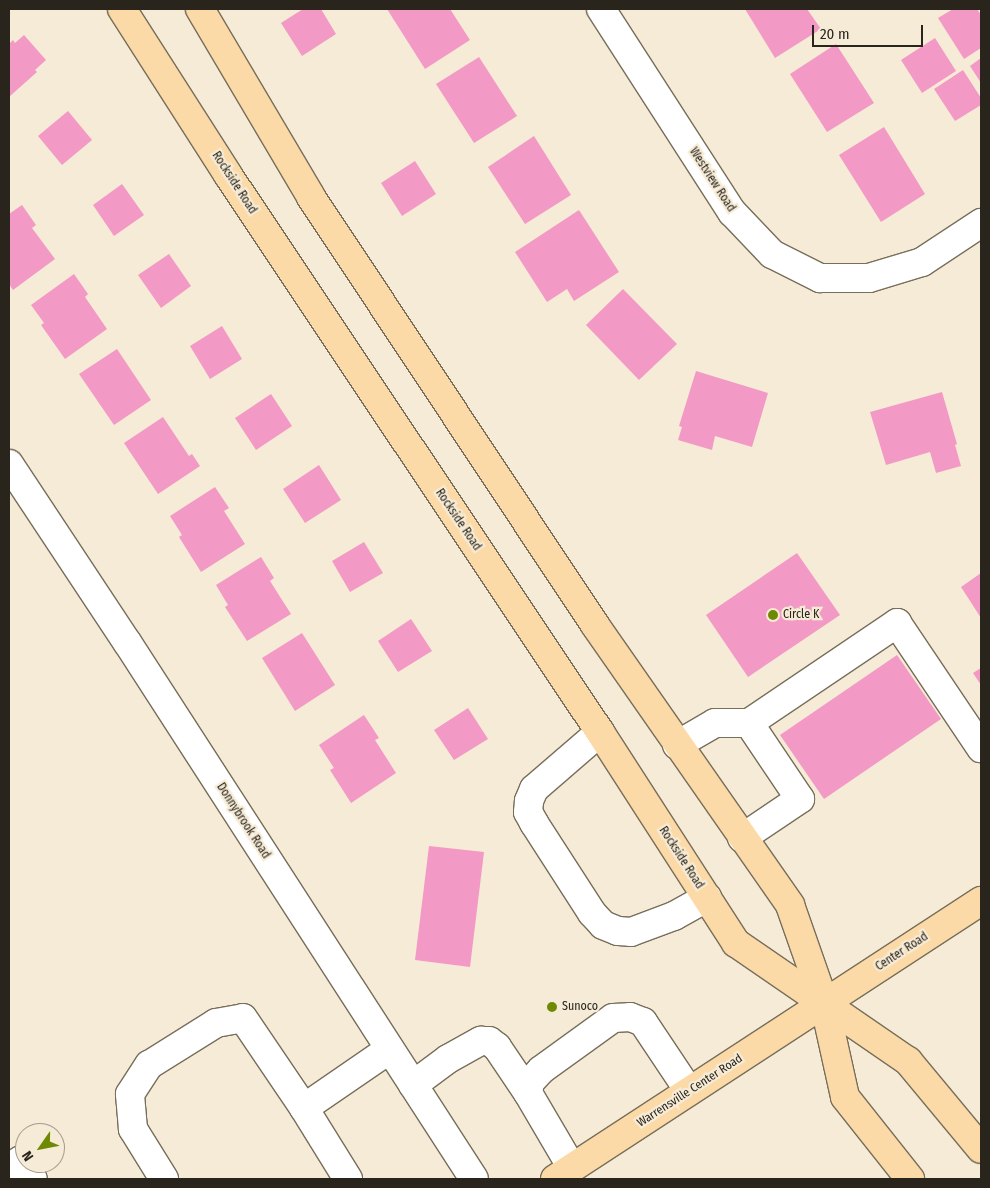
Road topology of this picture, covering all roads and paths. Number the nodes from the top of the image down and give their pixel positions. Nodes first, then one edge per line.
1 (122, 9) edge
2 (200, 9) edge
3 (601, 9) edge
4 (981, 223) edge
5 (9, 464) edge
6 (749, 723) junction
7 (600, 732) junction
8 (677, 745) junction
9 (981, 748) edge
10 (742, 838) junction
11 (707, 898) junction
12 (981, 901) edge
13 (824, 1002) junction
14 (390, 1049) junction
15 (413, 1085) junction
16 (689, 1091) junction
17 (528, 1093) junction
18 (304, 1108) junction
19 (981, 1149) edge
20 (9, 1168) edge
21 (564, 1174) edge
22 (33, 1179) edge
23 (164, 1179) edge
24 (348, 1179) edge
25 (474, 1179) edge
26 (910, 1179) edge

1 - 7 main road, Rockside Road
2 - 8 main road
3 - 4 street, Westview Road
5 - 14 street, Donnybrook Road
6 - 8 street
6 - 9 street
6 - 10 street
7 - 11 main road, Rockside Road
7 - 11 street
8 - 10 main road
10 - 13 main road
11 - 13 main road, Rockside Road
12 - 13 main road, Center Road
13 - 16 main road, Warrensville Center Road
13 - 19 main road, Rockside Road
13 - 26 main road
14 - 15 street, Donnybrook Road
14 - 18 street
15 - 17 street
15 - 25 street, Donnybrook Road
16 - 17 street
16 - 21 main road, Warrensville Center Road
17 - 21 street
18 - 23 street
18 - 24 street
20 - 22 street

